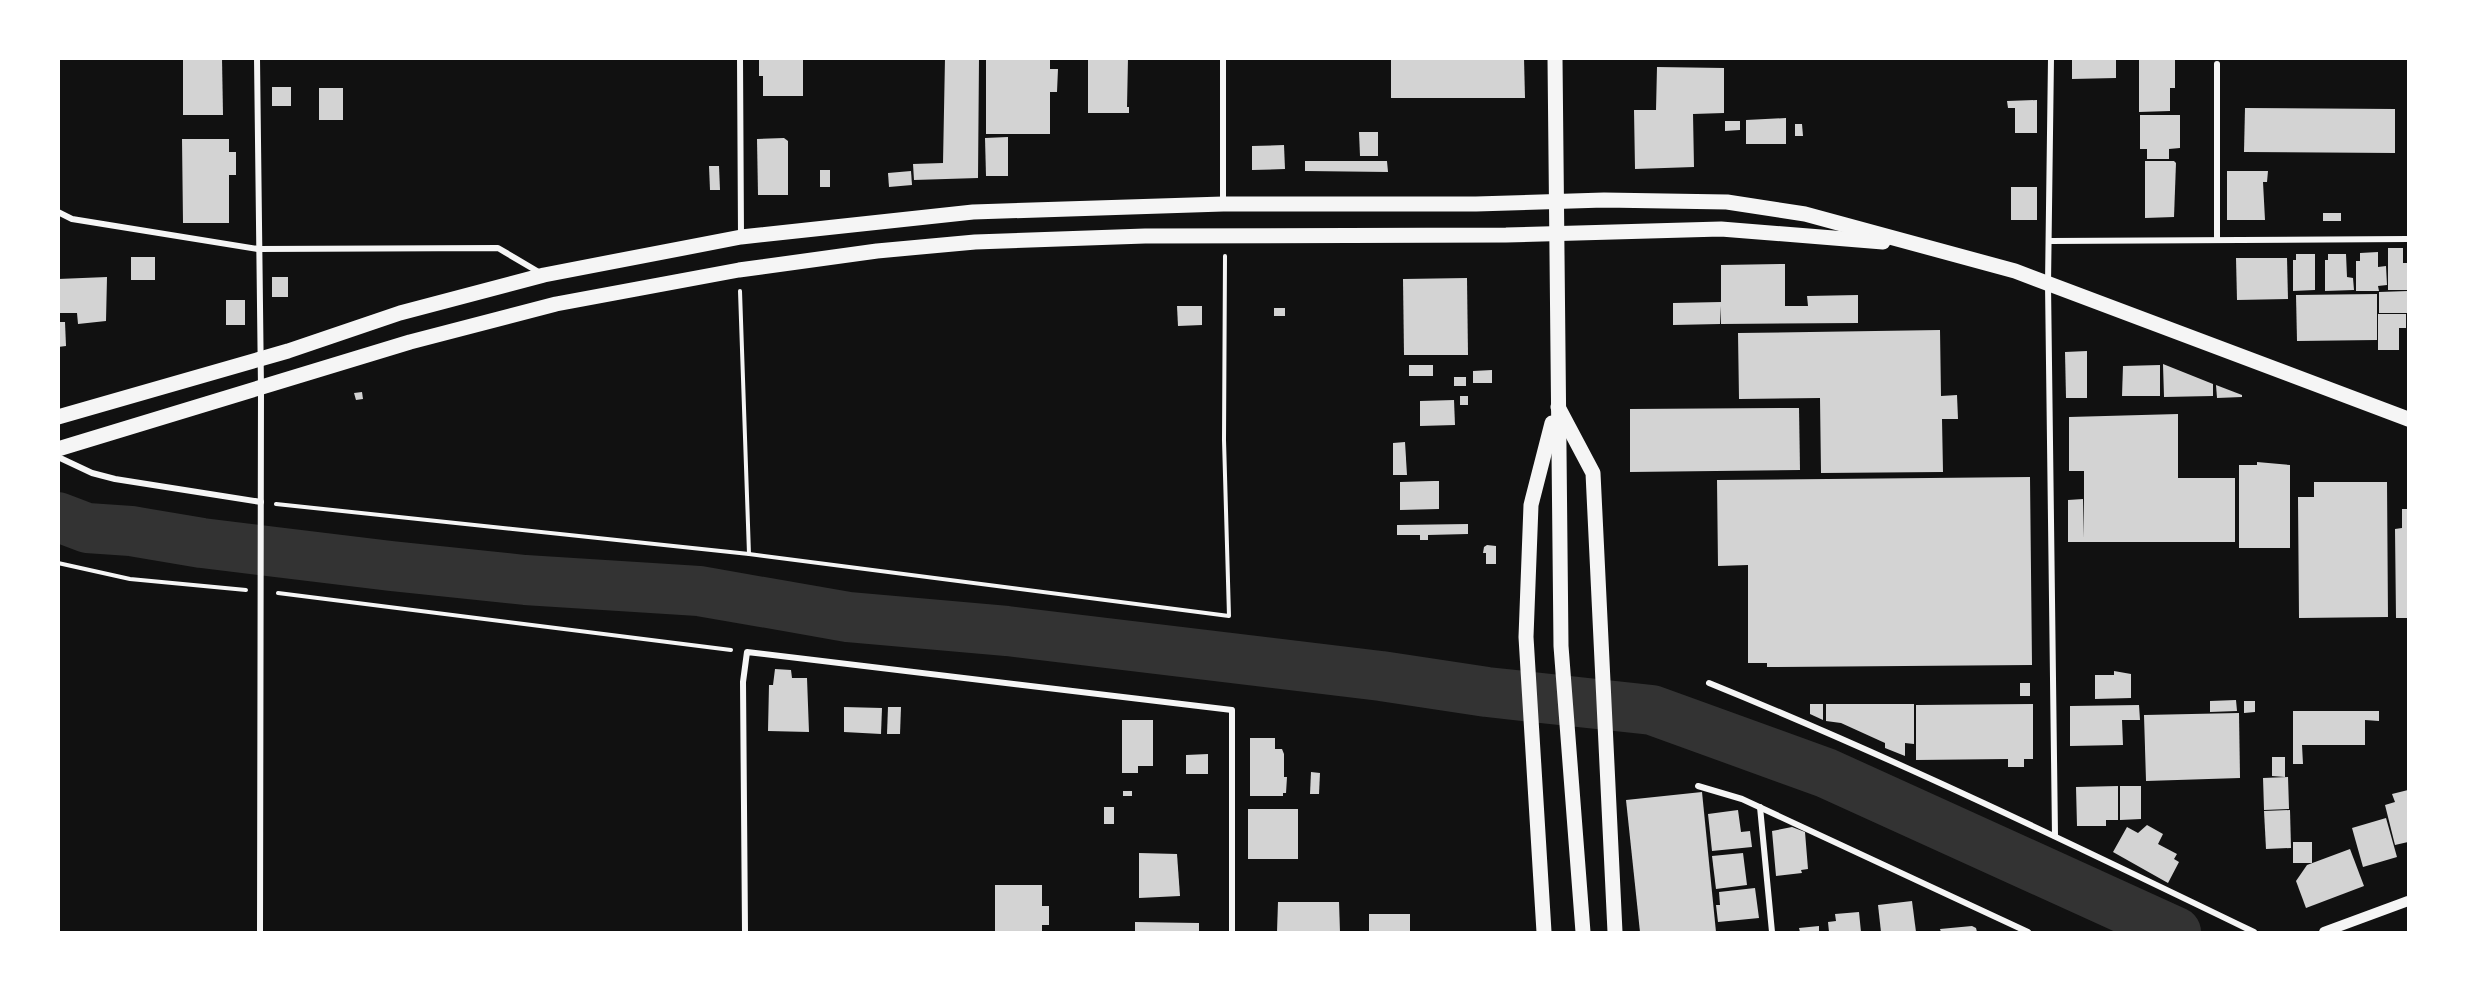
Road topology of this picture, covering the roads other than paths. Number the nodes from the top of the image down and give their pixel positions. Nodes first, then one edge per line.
1 (257, 58) edge
2 (740, 58) edge
3 (1223, 58) edge
4 (1555, 58) edge
5 (2051, 58) edge
6 (2217, 64) dead end
7 (1556, 202) junction
8 (1223, 204) junction
9 (58, 212) edge
10 (1556, 234) junction
11 (741, 237) junction
12 (2409, 239) edge
13 (2217, 240) junction
14 (2050, 241) junction
15 (1920, 245) junction
16 (258, 249) junction
17 (544, 275) junction
18 (2048, 284) junction
19 (261, 358) junction
20 (261, 388) junction
21 (1557, 404) junction
22 (58, 417) edge
23 (2409, 419) edge
24 (58, 449) edge
25 (58, 457) edge
26 (260, 505) junction
27 (1709, 683) dead end
28 (1698, 786) dead end
29 (1760, 807) junction
30 (2055, 836) junction
31 (2409, 901) edge
32 (260, 933) edge
33 (745, 933) edge
34 (1232, 933) edge
35 (1544, 933) edge
36 (1583, 933) edge
37 (1615, 933) edge
38 (1772, 933) edge
39 (2028, 933) edge
40 (2254, 933) edge
41 (2324, 933) edge

1 - 16 street
2 - 11 street
3 - 8 street
4 - 7 main road
5 - 14 street
6 - 13 street
7 - 8 main road
7 - 10 main road
7 - 15 main road
8 - 11 main road
9 - 16 street
10 - 15 main road
10 - 20 main road
10 - 21 main road
11 - 17 main road
12 - 13 street
13 - 14 street
14 - 18 street
15 - 18 main road
16 - 17 street
16 - 19 street
17 - 19 main road
18 - 23 main road
18 - 30 street
19 - 20 street
19 - 22 main road
20 - 24 main road
20 - 26 street
21 - 35 main road
21 - 36 main road
21 - 37 main road
25 - 26 street
26 - 32 street
27 - 30 street
28 - 29 street
29 - 38 street
29 - 39 street
30 - 40 street
31 - 41 street
33 - 34 street

